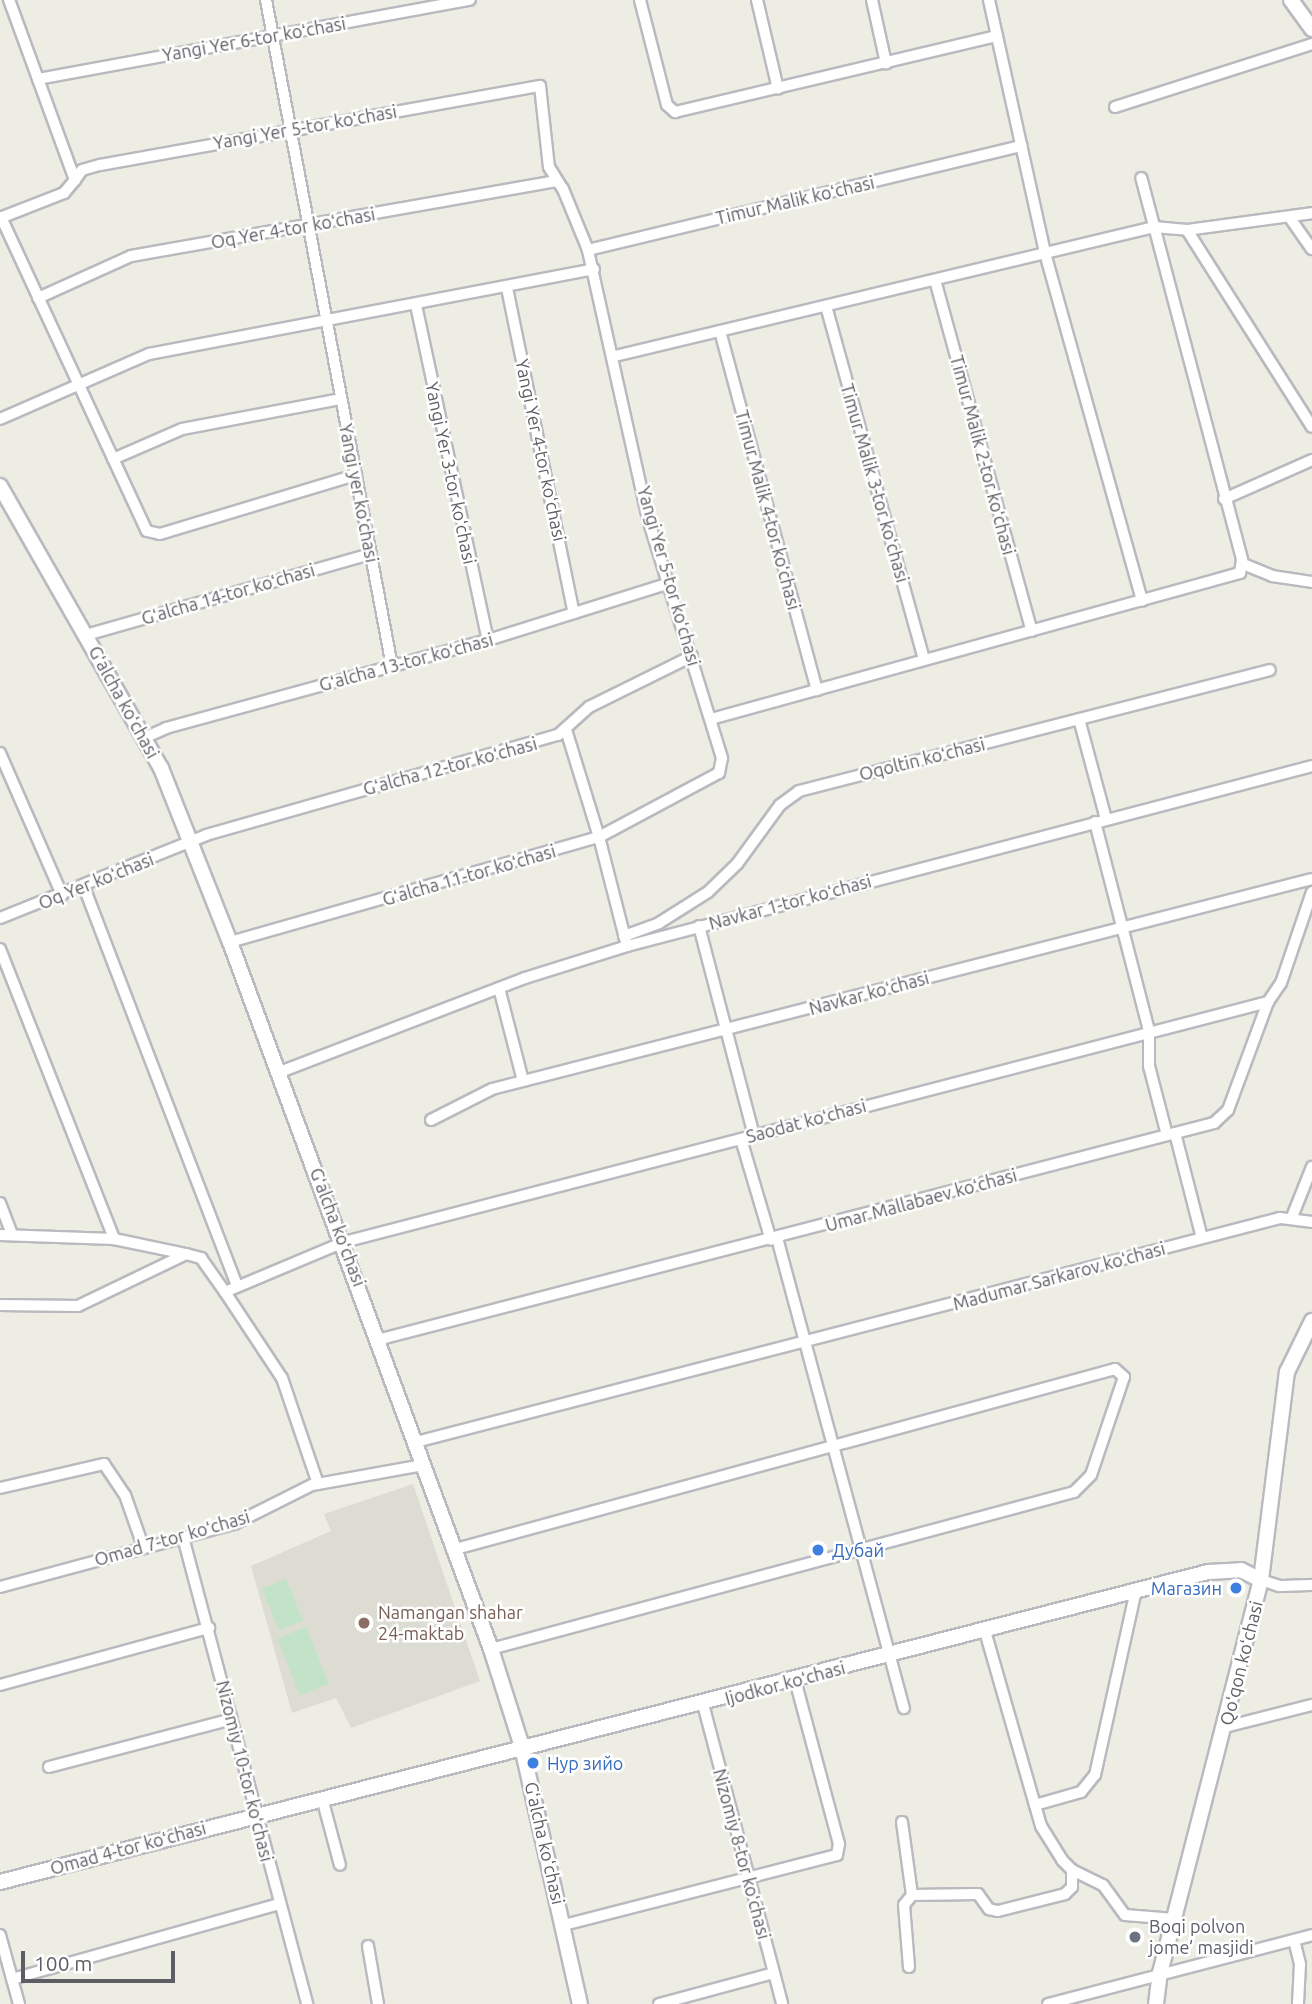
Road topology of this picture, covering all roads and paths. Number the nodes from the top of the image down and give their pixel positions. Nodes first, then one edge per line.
1 (9, 0) edge
2 (266, 0) edge
3 (470, 0) edge
4 (640, 0) edge
5 (757, 0) edge
6 (872, 0) edge
7 (989, 0) edge
8 (1291, 0) edge
9 (1312, 29) edge
10 (272, 35) junction
11 (997, 36) junction
12 (1312, 44) edge
13 (886, 63) junction
14 (38, 79) junction
15 (778, 89) junction
16 (1115, 107) dead end
17 (291, 129) junction
18 (1022, 146) junction
19 (1141, 178) dead end
20 (75, 180) junction
21 (556, 181) junction
22 (1312, 213) edge
23 (0, 217) edge
24 (1290, 218) junction
25 (307, 227) junction
26 (1154, 227) junction
27 (1187, 230) junction
28 (1312, 249) edge
29 (588, 250) junction
30 (1045, 253) junction
31 (594, 269) junction
32 (935, 280) junction
33 (507, 288) junction
34 (38, 298) junction
35 (416, 305) junction
36 (826, 306) junction
37 (326, 321) junction
38 (720, 331) junction
39 (615, 356) junction
40 (79, 383) junction
41 (341, 399) junction
42 (0, 419) edge
43 (1312, 427) edge
44 (113, 459) junction
45 (1312, 460) edge
46 (356, 475) junction
47 (0, 486) edge
48 (1224, 499) junction
49 (371, 554) junction
50 (1243, 562) junction
51 (1312, 582) edge
52 (667, 584) junction
53 (1142, 601) junction
54 (574, 613) junction
55 (1032, 631) junction
56 (86, 635) junction
57 (488, 640) junction
58 (692, 656) junction
59 (924, 660) junction
60 (392, 666) junction
61 (1270, 670) dead end
62 (817, 690) junction
63 (711, 719) junction
64 (1079, 719) junction
65 (566, 730) junction
66 (144, 738) junction
67 (0, 753) edge
68 (1312, 766) edge
69 (1100, 820) junction
70 (599, 837) junction
71 (191, 841) junction
72 (1312, 879) edge
73 (84, 887) junction
74 (1312, 892) edge
75 (62, 895) junction
76 (0, 918) edge
77 (1121, 925) junction
78 (699, 926) junction
79 (626, 941) junction
80 (230, 942) junction
81 (0, 948) edge
82 (499, 988) junction
83 (1268, 1002) junction
84 (726, 1031) junction
85 (1149, 1031) junction
86 (280, 1072) junction
87 (523, 1082) junction
88 (431, 1120) dead end
89 (1171, 1134) junction
90 (754, 1135) junction
91 (741, 1139) junction
92 (1312, 1167) edge
93 (0, 1203) edge
94 (1292, 1217) junction
95 (1312, 1222) edge
96 (0, 1235) edge
97 (12, 1235) junction
98 (114, 1238) junction
99 (1202, 1238) junction
100 (774, 1239) junction
101 (344, 1242) junction
102 (186, 1254) junction
103 (237, 1285) junction
104 (225, 1292) junction
105 (0, 1305) edge
106 (1312, 1321) edge
107 (381, 1339) junction
108 (807, 1342) junction
109 (1306, 1343) edge
110 (416, 1442) junction
111 (836, 1447) junction
112 (423, 1465) junction
113 (318, 1484) junction
114 (0, 1488) edge
115 (183, 1537) junction
116 (143, 1546) junction
117 (862, 1548) junction
118 (452, 1550) junction
119 (1261, 1580) junction
120 (1312, 1585) edge
121 (0, 1587) edge
122 (1136, 1590) junction
123 (209, 1628) junction
124 (985, 1631) junction
125 (491, 1649) junction
126 (891, 1655) junction
127 (795, 1680) junction
128 (0, 1685) edge
129 (703, 1704) junction
130 (1312, 1705) edge
131 (904, 1708) dead end
132 (232, 1719) junction
133 (1225, 1727) junction
134 (522, 1747) junction
135 (49, 1767) dead end
136 (322, 1798) junction
137 (1035, 1805) junction
138 (257, 1814) junction
139 (902, 1822) dead end
140 (340, 1865) dead end
141 (1072, 1870) junction
142 (748, 1879) junction
143 (0, 1882) edge
144 (912, 1895) junction
145 (278, 1904) junction
146 (1175, 1919) junction
147 (564, 1925) junction
148 (0, 1935) edge
149 (1312, 1935) edge
150 (1294, 1940) junction
151 (368, 1947) dead end
152 (909, 1968) dead end
153 (774, 1973) junction
154 (1160, 1973) junction
155 (12, 1979) junction
156 (302, 2003) edge
157 (19, 2004) edge
158 (378, 2004) edge
159 (580, 2004) edge
160 (659, 2004) edge
161 (782, 2004) edge
162 (1051, 2004) edge
163 (1157, 2004) edge
164 (1298, 2004) edge

1 - 14 street
2 - 10 street, Yangi yer koʻchasi
3 - 10 street, Yangi Yer 6-tor koʻchasi
4 - 15 street
5 - 15 street
6 - 13 street
7 - 11 street
8 - 9 street
10 - 14 street, Yangi Yer 6-tor koʻchasi
10 - 17 street, Yangi yer koʻchasi
11 - 13 street
11 - 18 street
12 - 16 street
13 - 15 street
14 - 20 street
17 - 20 street, Yangi Yer 5-tor koʻchasi
17 - 21 street, Yangi Yer 5-tor koʻchasi
17 - 25 street, Yangi yer koʻchasi
18 - 29 street, Timur Malik koʻchasi
18 - 30 street
19 - 26 street
20 - 23 street
21 - 25 street, Oq Yer 4-tor koʻchasi
21 - 29 street
22 - 24 street
23 - 34 street
24 - 27 street
24 - 28 street
25 - 34 street, Oq Yer 4-tor koʻchasi
25 - 37 street, Yangi yer koʻchasi
26 - 27 street
26 - 30 street
26 - 48 street
27 - 43 street
29 - 31 street
30 - 32 street
30 - 53 street
31 - 33 street
31 - 39 street, Yangi Yer 5-tor koʻchasi
32 - 36 street
32 - 55 street, Timur Malik 2-tor koʻchasi
33 - 35 street
33 - 54 street, Yangi Yer 4-tor koʻchasi
34 - 40 street
35 - 37 street
35 - 57 street, Yangi Yer 3-tor koʻchasi
36 - 38 street
36 - 59 street, Timur Malik 3-tor koʻchasi
37 - 40 street
37 - 41 street, Yangi yer koʻchasi
38 - 39 street
38 - 62 street, Timur Malik 4-tor koʻchasi
39 - 52 street, Yangi Yer 5-tor koʻchasi
40 - 42 street
40 - 44 street
41 - 44 street
41 - 46 street, Yangi yer koʻchasi
44 - 46 street
45 - 48 street
46 - 49 street, Yangi yer koʻchasi
47 - 56 street, Gʻalcha koʻchasi
48 - 50 street
49 - 56 street, Gʻalcha 14-tor koʻchasi
49 - 60 street, Yangi yer koʻchasi
50 - 51 street
50 - 53 street
52 - 54 street, Gʻalcha 13-tor koʻchasi
52 - 58 street, Yangi Yer 5-tor koʻchasi
53 - 55 street
54 - 57 street, Gʻalcha 13-tor koʻchasi
55 - 59 street
56 - 66 street, Gʻalcha koʻchasi
57 - 60 street, Gʻalcha 13-tor koʻchasi
58 - 63 street, Yangi Yer 5-tor koʻchasi
58 - 65 street, Gʻalcha 12-tor koʻchasi
59 - 62 street
60 - 66 street, Gʻalcha 13-tor koʻchasi
61 - 64 street, Oqoltin koʻchasi
62 - 63 street
63 - 70 street, Yangi Yer 5-tor koʻchasi
64 - 69 street
64 - 79 street, Oqoltin koʻchasi
65 - 70 street
65 - 71 street, Gʻalcha 12-tor koʻchasi
66 - 71 street, Gʻalcha koʻchasi
67 - 75 street
68 - 69 street, Navkar 1-tor koʻchasi
69 - 77 street
69 - 78 street, Navkar 1-tor koʻchasi
70 - 79 street
70 - 80 street, Gʻalcha 11-tor koʻchasi
71 - 73 street, Oq Yer koʻchasi
71 - 80 street, Gʻalcha koʻchasi
72 - 77 street, Navkar koʻchasi
73 - 75 street, Oq Yer koʻchasi
73 - 103 street
74 - 83 street, Umar Mallabaev koʻchasi
75 - 76 street, Oq Yer koʻchasi
77 - 84 street, Navkar koʻchasi
77 - 85 street
78 - 79 street, Navkar 1-tor koʻchasi
78 - 84 street
79 - 82 street, Navkar 1-tor koʻchasi
80 - 86 street, Gʻalcha koʻchasi
81 - 98 street
82 - 86 street, Navkar 1-tor koʻchasi
82 - 87 street
83 - 85 street, Saodat koʻchasi
83 - 89 street, Umar Mallabaev koʻchasi
84 - 87 street, Navkar koʻchasi
84 - 90 street
85 - 89 street
85 - 90 street, Saodat koʻchasi
86 - 101 street, Gʻalcha koʻchasi
87 - 88 street, Navkar koʻchasi
89 - 99 street
89 - 100 street, Umar Mallabaev koʻchasi
90 - 91 street, Saodat koʻchasi
91 - 100 street
91 - 101 street, Saodat koʻchasi
92 - 94 street
93 - 97 street
94 - 95 street, Madumar Sarkarov koʻchasi
94 - 99 street, Madumar Sarkarov koʻchasi
96 - 97 street
97 - 98 street
98 - 102 street
99 - 108 street, Madumar Sarkarov koʻchasi
100 - 107 street, Umar Mallabaev koʻchasi
100 - 108 street
101 - 103 street, Saodat koʻchasi
101 - 107 street, Gʻalcha koʻchasi
102 - 104 street
102 - 105 street
103 - 104 street, Saodat koʻchasi
104 - 113 street
106 - 109 street, Qoʻqon koʻchasi
107 - 110 street, Gʻalcha koʻchasi
108 - 110 street, Madumar Sarkarov koʻchasi
108 - 111 street
109 - 119 street, Qoʻqon koʻchasi
110 - 112 street, Gʻalcha koʻchasi
111 - 117 street
111 - 117 street
111 - 118 street
112 - 113 street, Omad 7-tor koʻchasi
112 - 118 street, Gʻalcha koʻchasi
113 - 115 street, Omad 7-tor koʻchasi
114 - 116 street
115 - 116 street, Omad 7-tor koʻchasi
115 - 123 street, Nizomiy 10-tor koʻchasi
116 - 121 street, Omad 7-tor koʻchasi
117 - 125 street
117 - 126 street
118 - 125 street, Gʻalcha koʻchasi
119 - 120 street, Ijodkor koʻchasi
119 - 122 street, Ijodkor koʻchasi
119 - 133 street, Qoʻqon koʻchasi
122 - 124 street, Ijodkor koʻchasi
122 - 137 street
123 - 128 street
123 - 132 street, Nizomiy 10-tor koʻchasi
124 - 126 street, Ijodkor koʻchasi
124 - 137 street
125 - 134 street, Gʻalcha koʻchasi
126 - 127 street, Ijodkor koʻchasi
126 - 131 street
127 - 129 street, Ijodkor koʻchasi
127 - 142 street
129 - 134 street, Ijodkor koʻchasi
129 - 142 street, Nizomiy 8-tor koʻchasi
130 - 133 street
132 - 135 street
132 - 138 street, Nizomiy 10-tor koʻchasi
133 - 146 street, Qoʻqon koʻchasi
134 - 136 street, Ijodkor koʻchasi
134 - 147 street, Gʻalcha koʻchasi
136 - 138 street, Ijodkor koʻchasi
136 - 140 street
137 - 141 street
138 - 143 street, Omad 4-tor koʻchasi
138 - 145 street, Nizomiy 10-tor koʻchasi
139 - 144 street
141 - 144 street
141 - 146 street
142 - 147 street
142 - 153 street, Nizomiy 8-tor koʻchasi
144 - 152 street
145 - 155 street
145 - 156 street, Nizomiy 10-tor koʻchasi
146 - 154 street, Qoʻqon koʻchasi
147 - 159 street, Gʻalcha koʻchasi
148 - 155 street
149 - 150 street
150 - 154 street
150 - 164 street
151 - 158 street
153 - 160 street
153 - 161 street, Nizomiy 8-tor koʻchasi
154 - 162 street
154 - 163 street, Qoʻqon koʻchasi
155 - 157 street

